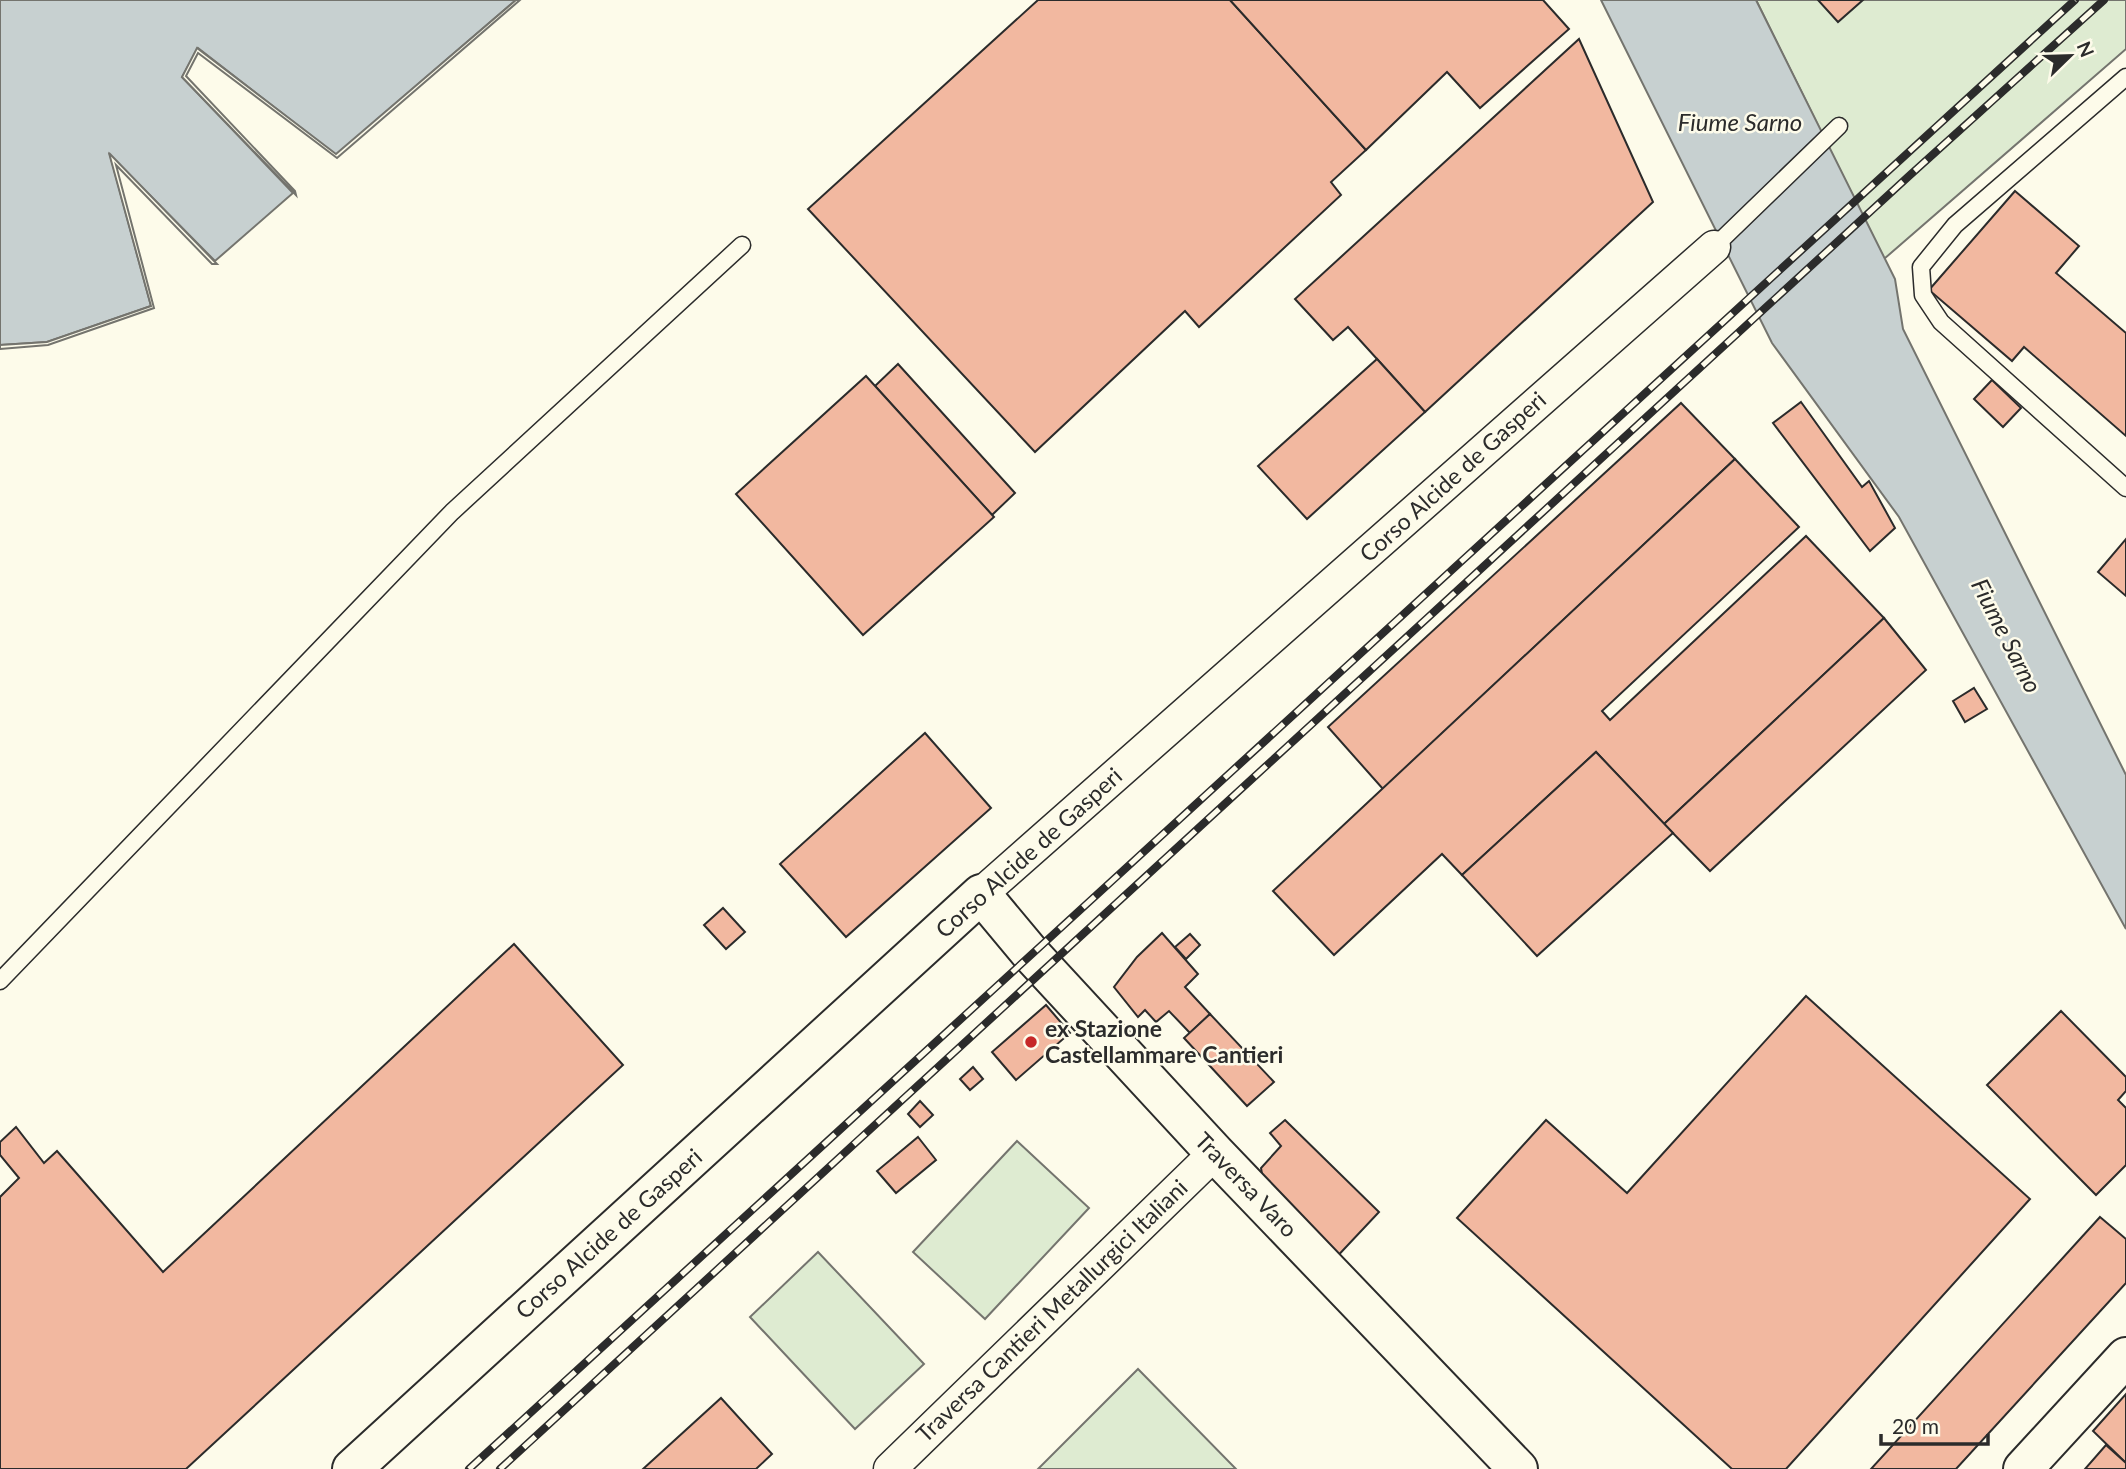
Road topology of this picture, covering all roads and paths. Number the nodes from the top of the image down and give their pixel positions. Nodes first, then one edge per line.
1 (2126, 77) edge
2 (1839, 127) dead end
3 (742, 245) dead end
4 (1714, 247) joint
5 (2126, 488) edge
6 (981, 894) junction
7 (0, 981) edge
8 (1214, 1153) junction
9 (2126, 1357) edge
10 (352, 1469) edge
11 (890, 1469) edge
12 (1518, 1469) edge
13 (2023, 1469) edge

1 - 5 lane
2 - 4 lane
3 - 7 lane
4 - 6 street, Corso Alcide de Gasperi
6 - 8 street, Traversa Varo
6 - 10 street, Corso Alcide de Gasperi
8 - 11 street, Traversa Cantieri Metallurgici Italiani
8 - 12 street, Traversa Varo
9 - 13 street

